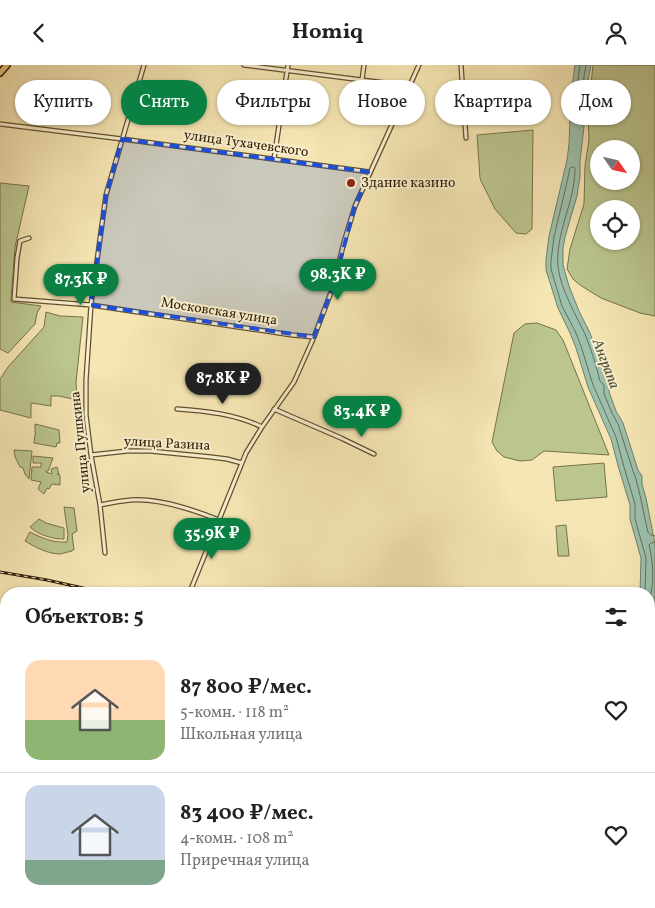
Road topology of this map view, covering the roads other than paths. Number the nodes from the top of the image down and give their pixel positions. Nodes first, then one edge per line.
1 (7, 65) edge
2 (144, 65) edge
3 (244, 65) edge
4 (288, 65) edge
5 (364, 65) edge
6 (418, 65) edge
7 (461, 65) edge
8 (287, 70) junction
9 (0, 73) edge
10 (362, 80) joint
11 (411, 80) edge
12 (0, 124) edge
13 (391, 125) edge
14 (466, 138) dead end
15 (122, 139) junction
16 (274, 159) junction
17 (370, 172) junction
18 (29, 239) dead end
19 (91, 305) junction
20 (314, 337) junction
21 (177, 409) dead end
22 (274, 409) junction
23 (262, 427) junction
24 (374, 454) dead end
25 (92, 455) junction
26 (242, 463) junction
27 (100, 505) junction
28 (219, 520) junction
29 (105, 553) dead end
30 (192, 587) edge

1 - 9 highway
2 - 15 street, улица Пушкина
3 - 8 street
4 - 8 street
5 - 10 street
6 - 11 street
7 - 14 street
8 - 10 street
8 - 16 street
12 - 15 street, улица Тухачевского
13 - 17 street
15 - 16 street, улица Тухачевского
15 - 19 street, улица Пушкина
16 - 17 street, улица Тухачевского
17 - 20 street
18 - 19 street, Московская улица
19 - 20 street, Московская улица
19 - 25 street, улица Пушкина
20 - 22 street
21 - 23 street
22 - 23 street
22 - 24 street
23 - 26 street
25 - 26 street, улица Разина
25 - 27 street, улица Пушкина
26 - 28 street
27 - 28 street
27 - 29 street, улица Пушкина
28 - 30 street

